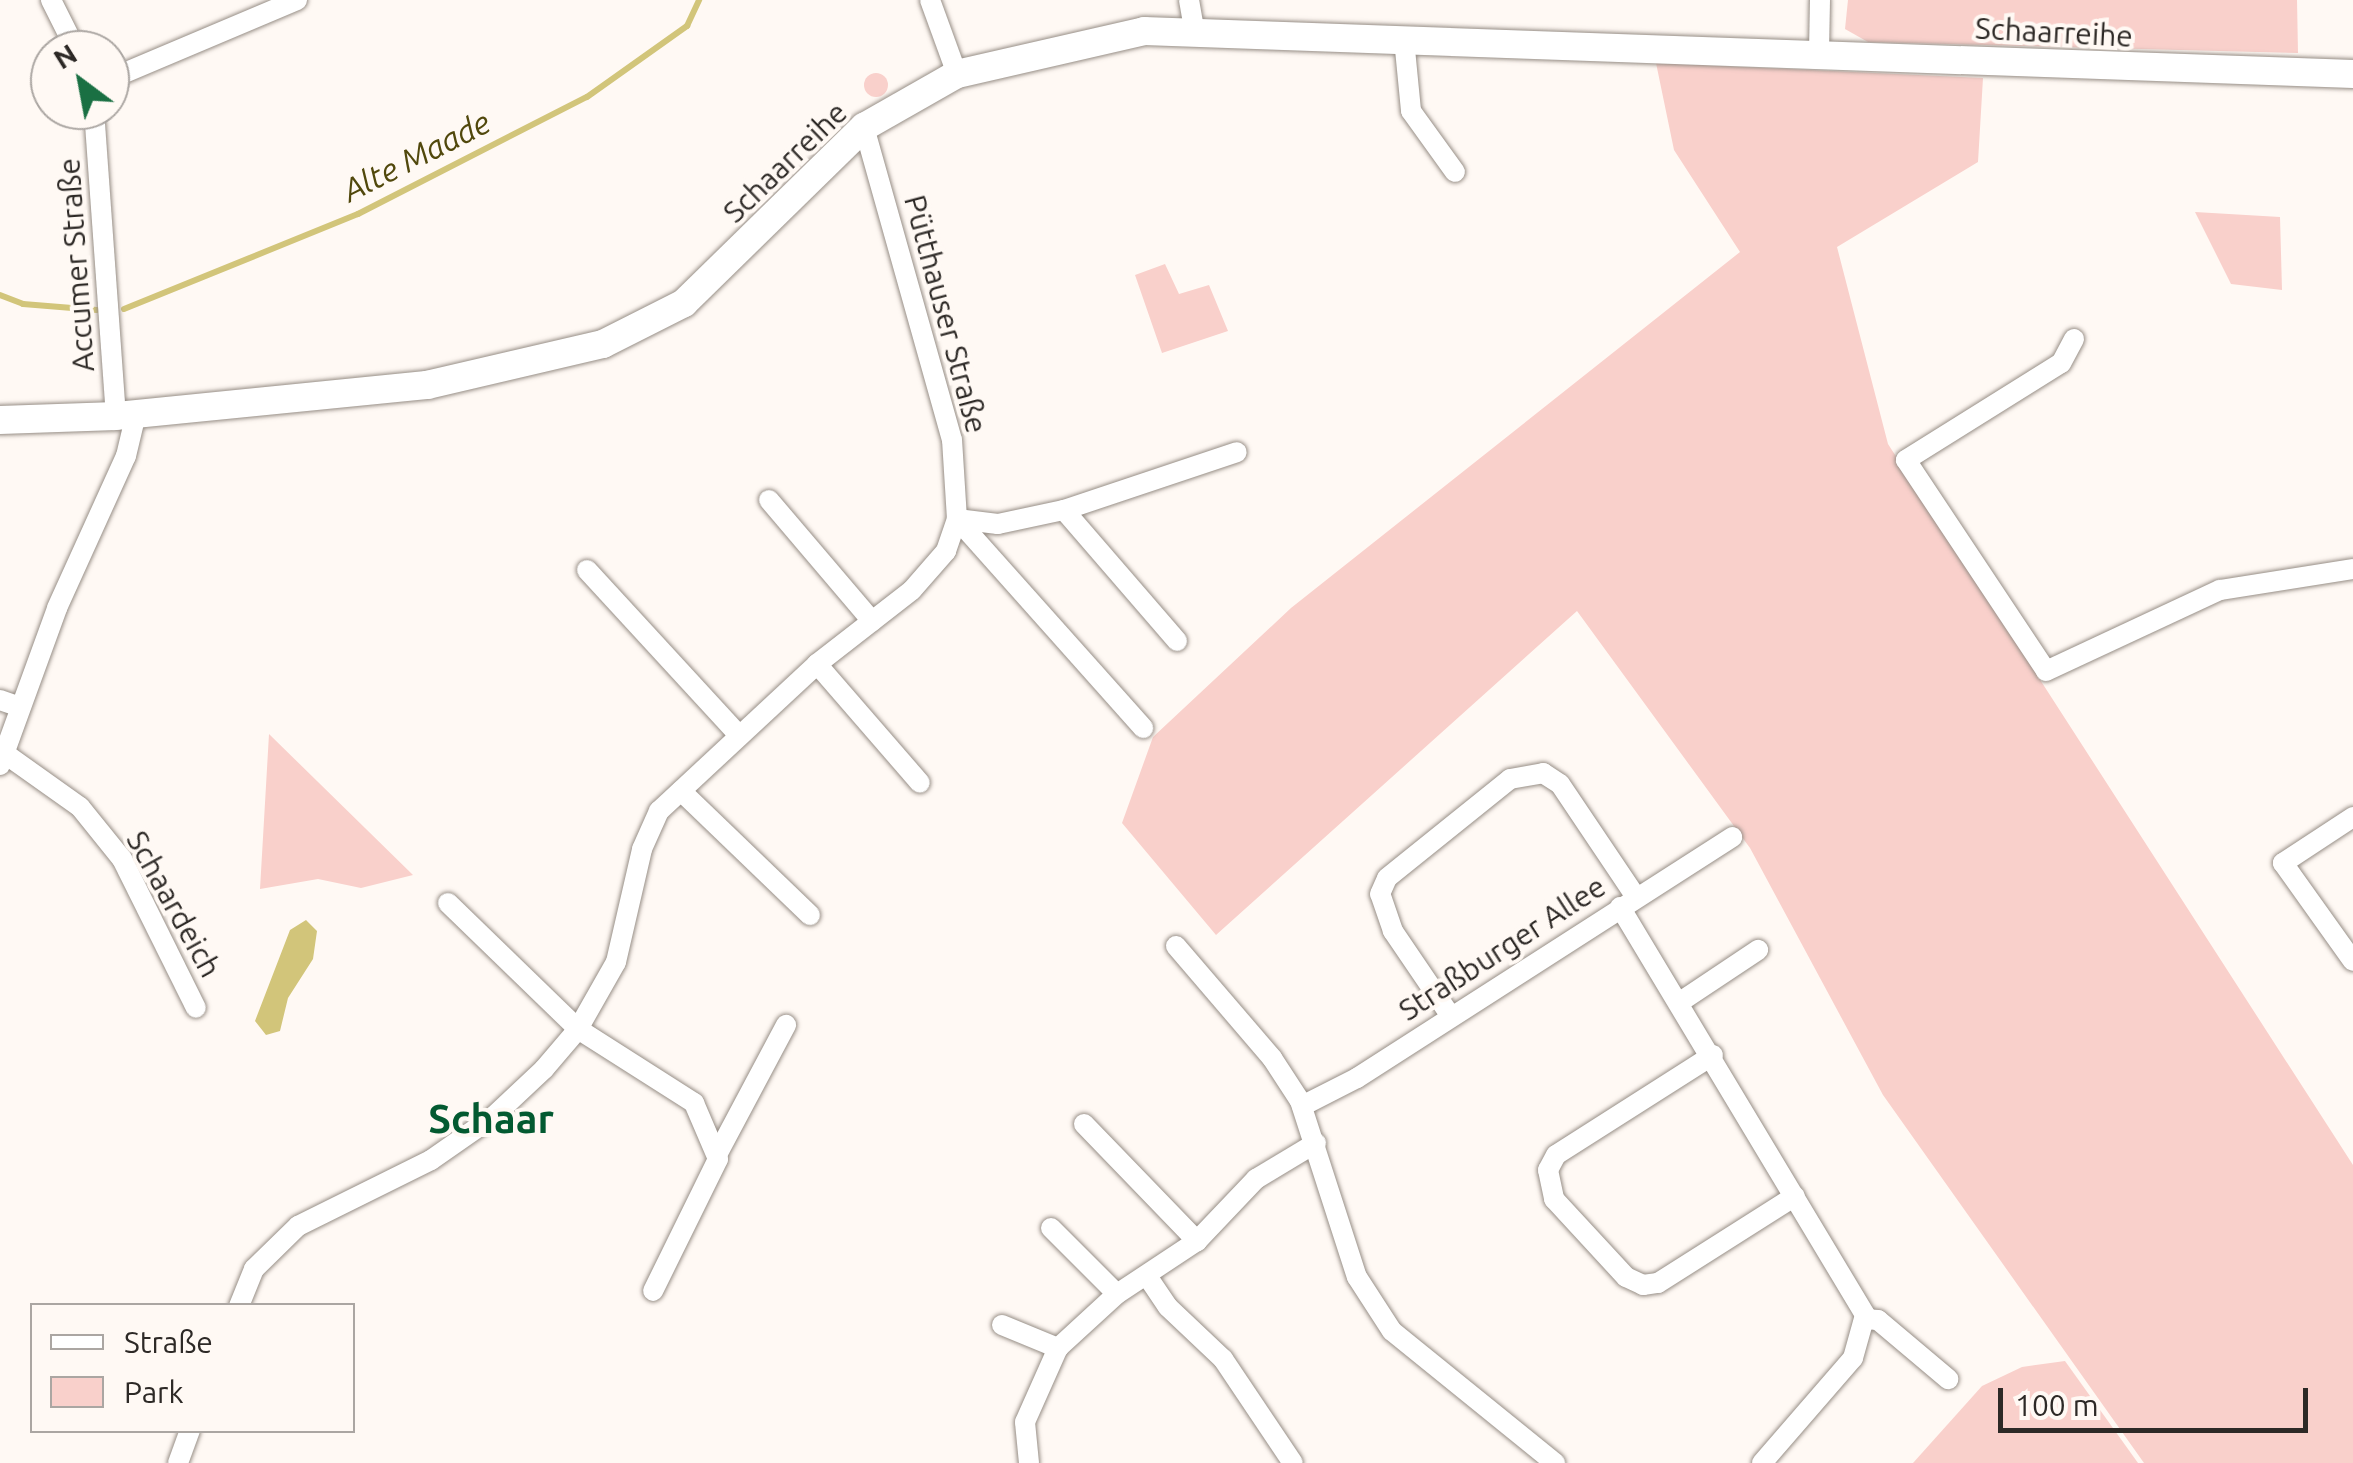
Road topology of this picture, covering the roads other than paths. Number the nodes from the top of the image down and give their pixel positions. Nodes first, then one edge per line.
1 (51, 0) edge
2 (297, 0) edge
3 (930, 0) edge
4 (1189, 0) edge
5 (1820, 0) edge
6 (1194, 28) junction
7 (66, 30) edge
8 (1404, 39) junction
9 (1820, 52) junction
10 (130, 71) edge
11 (957, 74) junction
12 (2353, 74) edge
13 (864, 127) junction
14 (96, 130) edge
15 (1456, 172) dead end
16 (2074, 339) dead end
17 (126, 415) junction
18 (0, 420) edge
19 (1237, 452) dead end
20 (769, 500) dead end
21 (1064, 510) junction
22 (957, 520) junction
23 (2353, 569) edge
24 (586, 570) dead end
25 (872, 621) junction
26 (1177, 641) dead end
27 (818, 664) junction
28 (10, 704) edge
29 (1144, 728) dead end
30 (738, 734) junction
31 (2, 759) edge
32 (920, 783) dead end
33 (680, 792) junction
34 (2353, 818) edge
35 (1732, 836) dead end
36 (1628, 902) junction
37 (448, 903) dead end
38 (810, 915) dead end
39 (1176, 946) dead end
40 (1758, 950) dead end
41 (2353, 961) edge
42 (1680, 1002) junction
43 (196, 1008) dead end
44 (1450, 1015) junction
45 (786, 1024) dead end
46 (578, 1029) junction
47 (1713, 1055) junction
48 (1302, 1106) junction
49 (1084, 1124) dead end
50 (1316, 1143) junction
51 (719, 1151) junction
52 (1794, 1196) junction
53 (1051, 1228) dead end
54 (1197, 1241) junction
55 (1147, 1276) junction
56 (653, 1291) dead end
57 (1116, 1294) junction
58 (241, 1303) edge
59 (1865, 1319) junction
60 (1002, 1326) dead end
61 (1058, 1348) junction
62 (1948, 1378) dead end
63 (189, 1433) edge
64 (178, 1463) edge
65 (1029, 1463) edge
66 (1294, 1463) edge
67 (1554, 1463) edge
68 (1762, 1463) edge

1 - 7 street
2 - 10 street
3 - 11 street
4 - 6 street
5 - 9 street
6 - 8 main road, Schaarreihe
6 - 11 main road, Schaarreihe
8 - 9 main road, Schaarreihe
8 - 15 street
9 - 12 main road, Schaarreihe
11 - 13 main road, Schaarreihe
13 - 17 main road, Schaarreihe
13 - 22 street, Pütthauser Straße
14 - 17 street, Accumer Straße
16 - 23 street
17 - 18 main road, Schaarreihe
17 - 28 street, Schaardeich
19 - 21 street
20 - 25 street
21 - 22 street
21 - 26 street
22 - 25 street
22 - 29 street
24 - 30 street
25 - 27 street
27 - 30 street
27 - 32 street
28 - 31 street, Schaardeich
30 - 33 street
31 - 43 street, Schaardeich
33 - 38 street
33 - 46 street
34 - 41 street
35 - 36 street, Straßburger Allee
36 - 42 street
36 - 44 street, Straßburger Allee
36 - 44 street
37 - 46 street
39 - 48 street
40 - 42 street
42 - 47 street
44 - 48 street, Straßburger Allee
45 - 51 street
46 - 51 street
46 - 58 street
47 - 52 street
47 - 52 street
48 - 50 street
49 - 54 street
50 - 54 street
50 - 67 street
51 - 56 street
52 - 59 street
53 - 57 street
54 - 55 street
55 - 57 street
55 - 66 street
57 - 61 street
59 - 62 street
59 - 68 street
60 - 61 street
61 - 65 street
63 - 64 street

